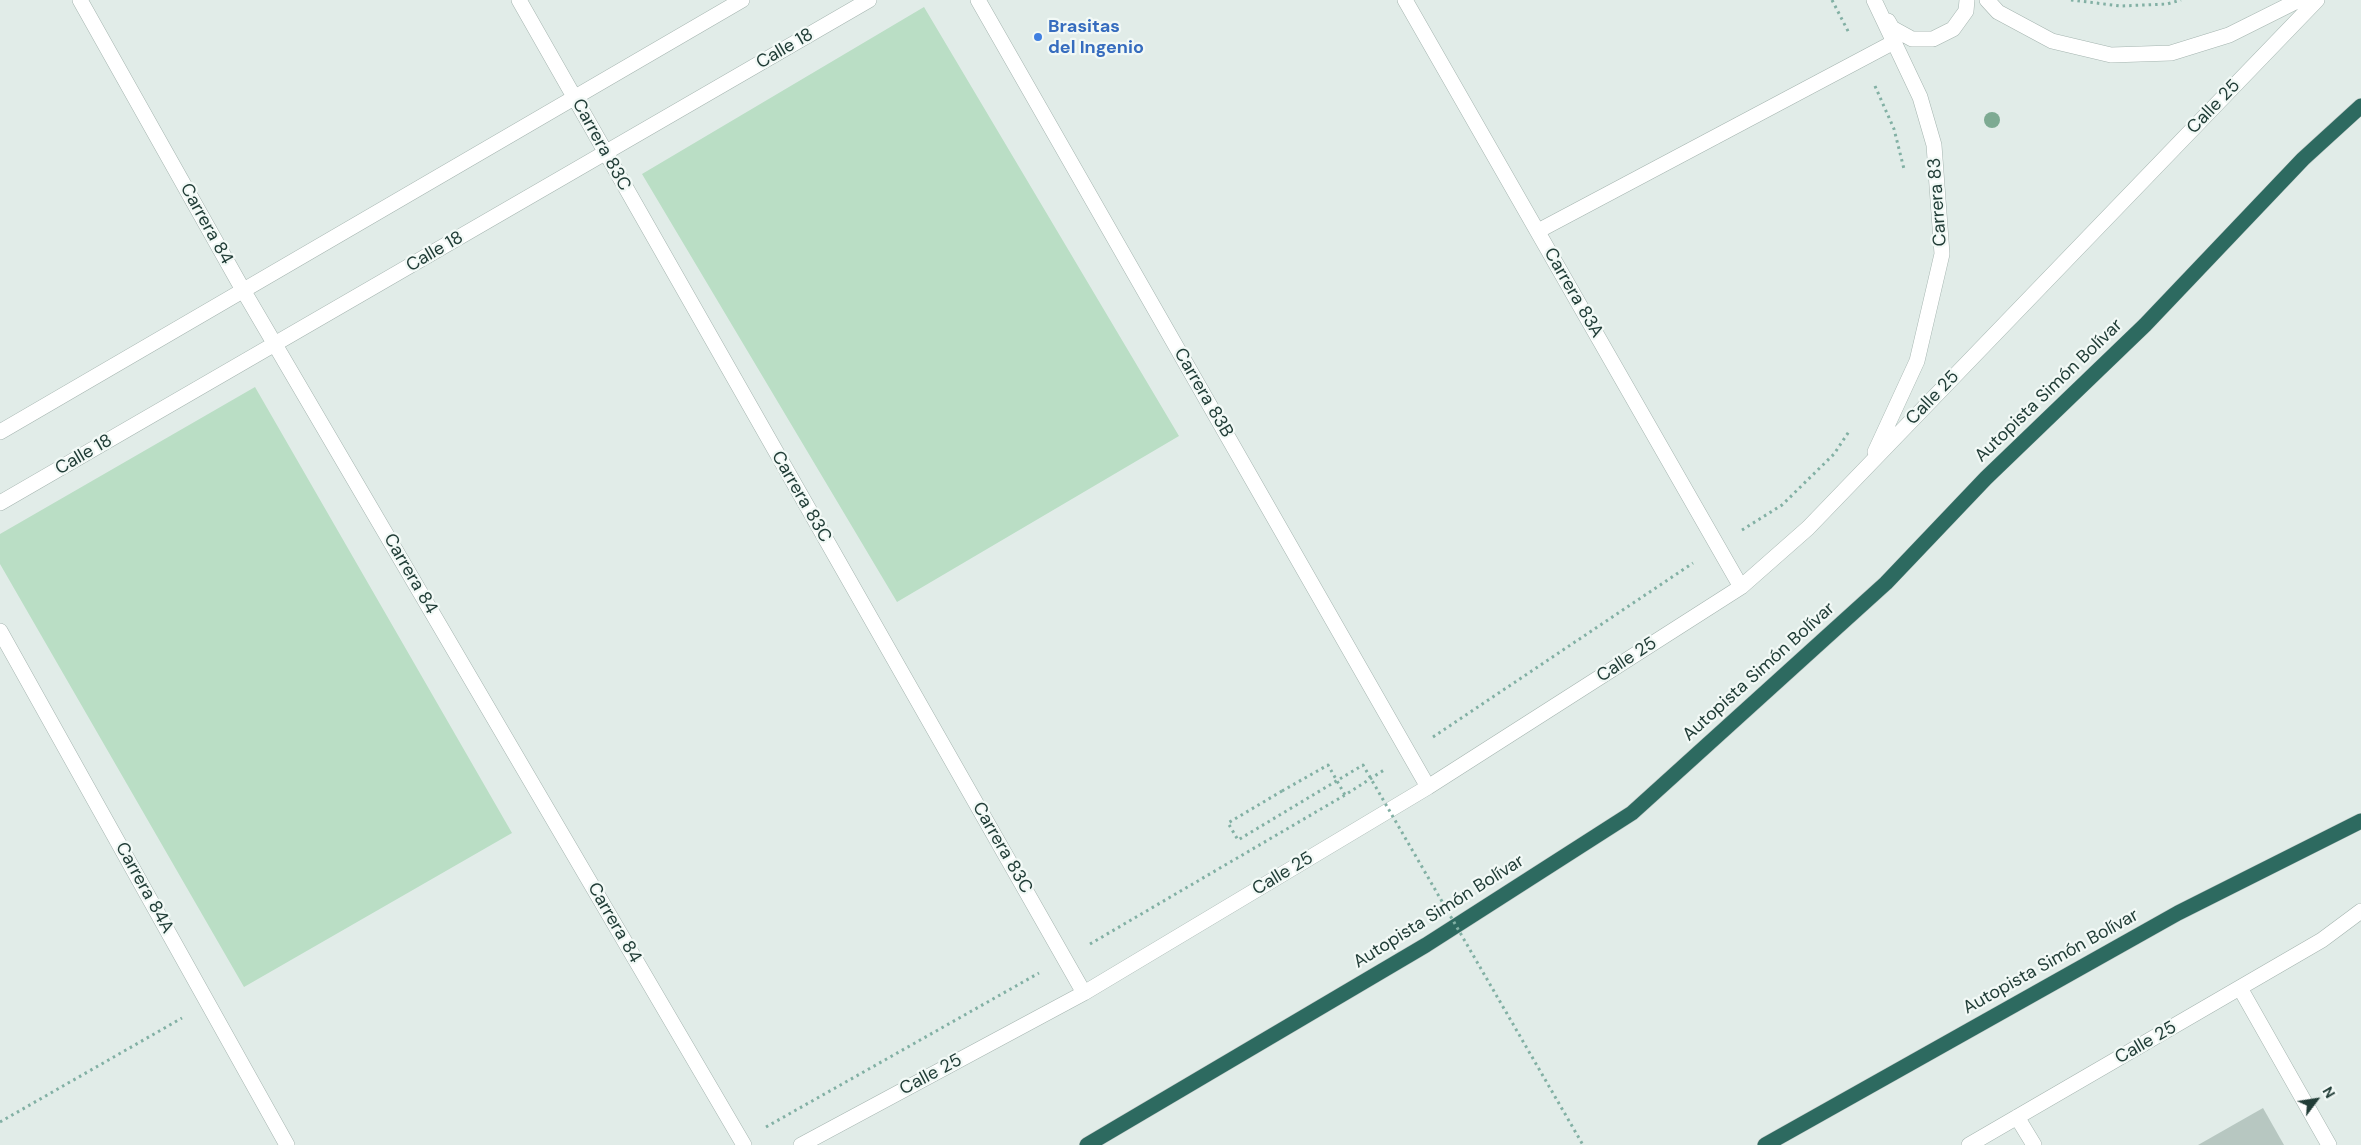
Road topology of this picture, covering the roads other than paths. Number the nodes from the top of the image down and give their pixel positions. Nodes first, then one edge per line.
1 (80, 0) edge
2 (518, 0) edge
3 (742, 0) edge
4 (869, 0) edge
5 (978, 0) edge
6 (1406, 0) edge
7 (1967, 0) edge
8 (1987, 0) edge
9 (2299, 0) edge
10 (2317, 0) edge
11 (1877, 5) edge
12 (1894, 42) junction
13 (574, 98) junction
14 (2361, 106) edge
15 (605, 153) junction
16 (1538, 231) junction
17 (243, 290) junction
18 (275, 344) junction
19 (0, 432) edge
20 (1870, 463) junction
21 (0, 503) edge
22 (1741, 587) junction
23 (0, 631) edge
24 (1428, 787) junction
25 (2361, 821) edge
26 (2361, 911) edge
27 (2361, 921) edge
28 (2322, 940) junction
29 (2240, 988) junction
30 (1084, 993) junction
31 (2017, 1117) junction
32 (743, 1143) edge
33 (287, 1145) edge
34 (800, 1145) edge
35 (1086, 1145) edge
36 (1765, 1145) edge
37 (1969, 1145) edge
38 (2034, 1145) edge
39 (2329, 1145) edge

1 - 17 street, Carrera 84
2 - 13 street, Carrera 83C
3 - 13 street
4 - 15 street, Calle 18
5 - 24 street, Carrera 83B
6 - 16 street, Carrera 83A
7 - 11 street
8 - 9 street
10 - 20 street, Calle 25
11 - 12 street, Carrera 83
12 - 16 street
12 - 20 street, Carrera 83
13 - 15 street, Carrera 83C
13 - 17 street
14 - 35 highway, Autopista Simón Bolívar
15 - 18 street, Calle 18
15 - 30 street, Carrera 83C
16 - 22 street, Carrera 83A
17 - 18 street, Carrera 84
17 - 19 street
18 - 21 street, Calle 18
18 - 32 street, Carrera 84
20 - 22 street, Calle 25
22 - 24 street, Calle 25
23 - 33 street, Carrera 84A
24 - 30 street, Calle 25
25 - 36 highway, Autopista Simón Bolívar
26 - 28 street, Calle 25
27 - 28 street, Calle 25
28 - 29 street, Calle 25
29 - 31 street, Calle 25
29 - 39 street
30 - 34 street, Calle 25
31 - 37 street, Calle 25
31 - 38 street

